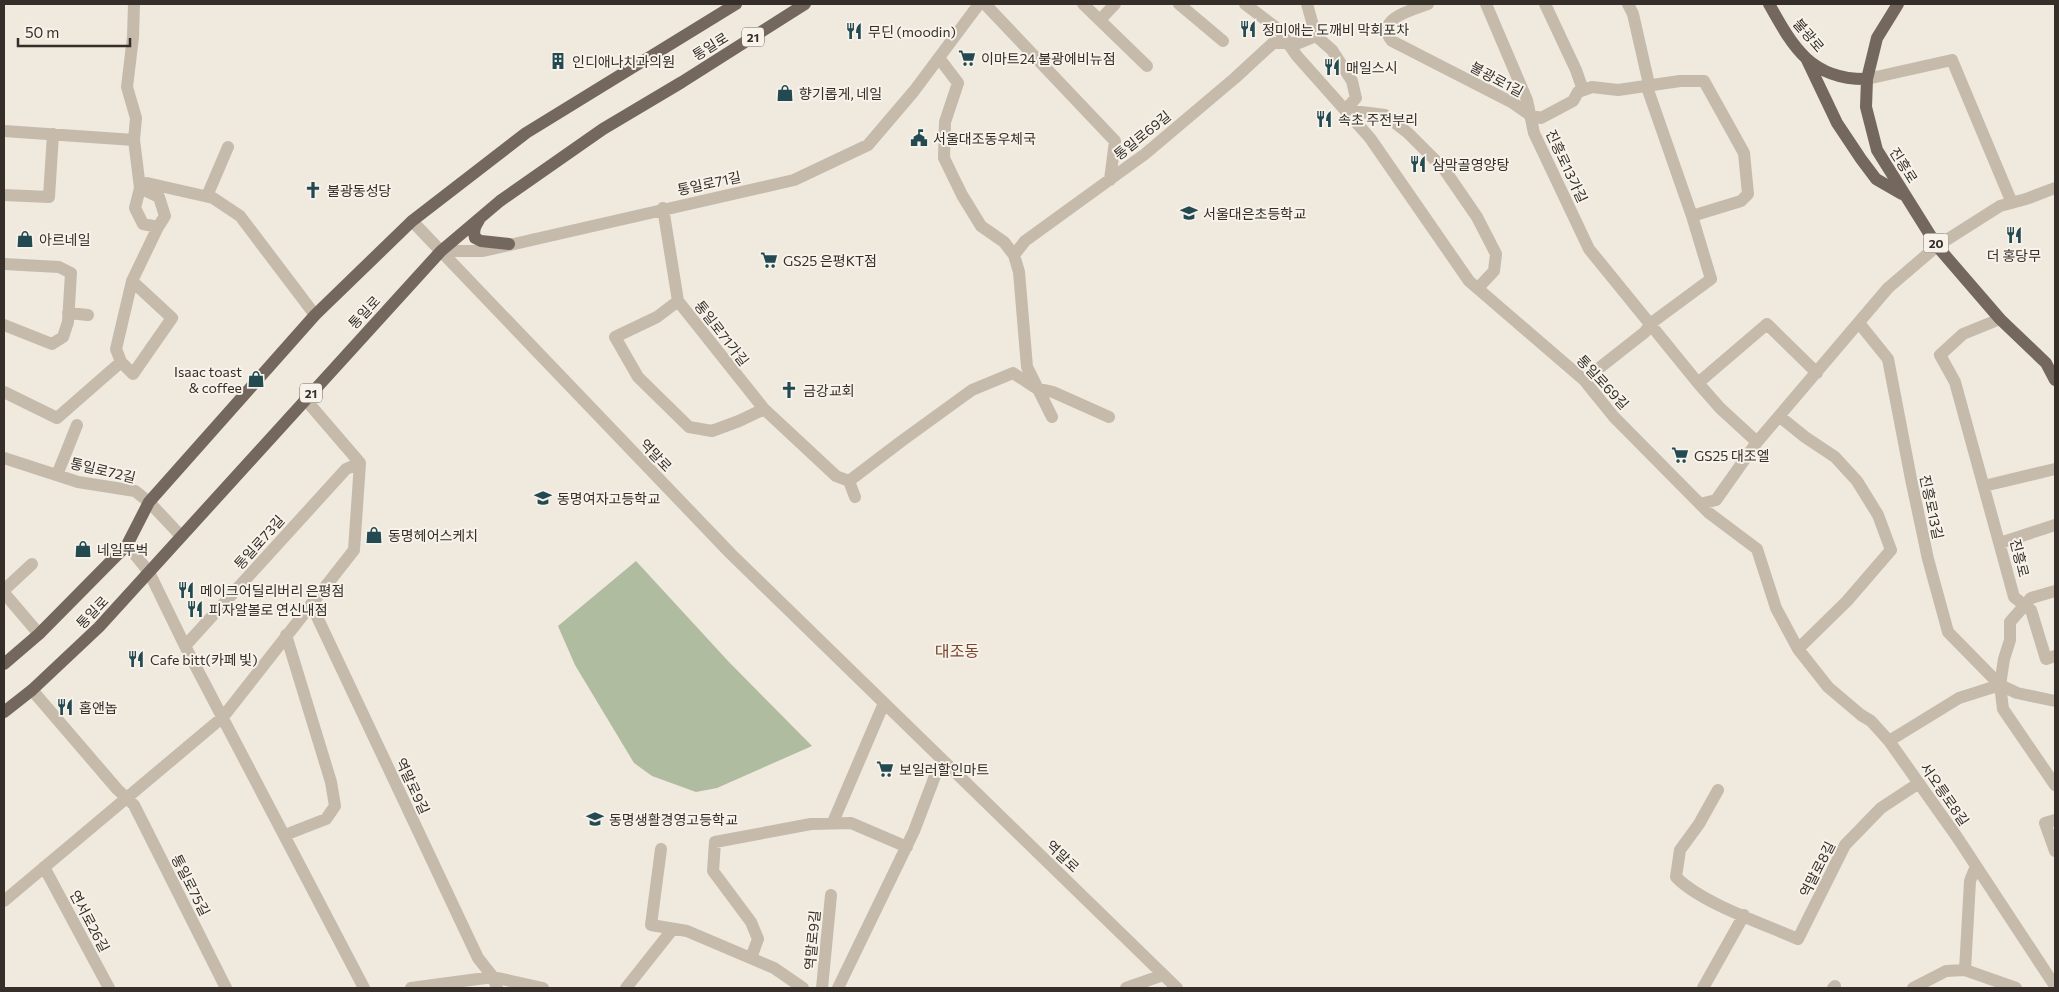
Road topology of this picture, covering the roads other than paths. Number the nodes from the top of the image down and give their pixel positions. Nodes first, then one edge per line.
1 (134, 4) edge
2 (736, 4) edge
3 (805, 4) edge
4 (979, 4) edge
5 (985, 4) edge
6 (1083, 4) edge
7 (1115, 4) edge
8 (1179, 4) edge
9 (1245, 4) edge
10 (1307, 4) edge
11 (1428, 4) edge
12 (1486, 4) edge
13 (1546, 4) edge
14 (1628, 4) edge
15 (1769, 4) edge
16 (1898, 4) edge
17 (1100, 20) junction
18 (1316, 36) junction
19 (1223, 41) dead end
20 (1289, 44) junction
21 (939, 58) junction
22 (1807, 60) junction
23 (1148, 66) dead end
24 (1867, 79) junction
25 (1648, 86) junction
26 (1583, 90) junction
27 (1345, 110) junction
28 (1530, 115) junction
29 (4, 131) edge
30 (53, 134) junction
31 (134, 140) junction
32 (228, 147) dead end
33 (1110, 180) junction
34 (140, 188) junction
35 (2055, 188) edge
36 (4, 195) edge
37 (1905, 195) junction
38 (207, 196) junction
39 (2012, 203) junction
40 (663, 208) junction
41 (482, 216) junction
42 (1692, 216) junction
43 (412, 221) junction
44 (158, 227) junction
45 (510, 244) junction
46 (1937, 246) junction
47 (440, 251) junction
48 (1014, 255) junction
49 (4, 264) edge
50 (132, 281) junction
51 (1478, 288) junction
52 (678, 301) junction
53 (68, 313) junction
54 (88, 315) dead end
55 (315, 315) junction
56 (2000, 319) junction
57 (1859, 323) junction
58 (1650, 324) junction
59 (4, 325) edge
60 (121, 362) junction
61 (1817, 373) junction
62 (1584, 380) junction
63 (2055, 380) edge
64 (1698, 383) junction
65 (1036, 388) junction
66 (4, 392) edge
67 (305, 399) junction
68 (764, 409) junction
69 (1052, 416) dead end
70 (1780, 416) junction
71 (1110, 417) dead end
72 (77, 425) dead end
73 (1757, 442) junction
74 (4, 458) edge
75 (360, 462) junction
76 (2055, 469) edge
77 (57, 475) junction
78 (849, 481) junction
79 (1984, 486) junction
80 (855, 496) dead end
81 (149, 502) junction
82 (1700, 504) junction
83 (2055, 525) edge
84 (181, 536) junction
85 (2000, 543) junction
86 (127, 546) junction
87 (32, 564) dead end
88 (149, 572) junction
89 (2055, 591) edge
90 (4, 592) edge
91 (311, 604) junction
92 (2024, 605) junction
93 (39, 634) junction
94 (286, 636) junction
95 (185, 646) junction
96 (1798, 649) junction
97 (2055, 656) edge
98 (4, 664) edge
99 (2000, 685) junction
100 (32, 690) junction
101 (2055, 700) edge
102 (884, 704) junction
103 (4, 712) edge
104 (223, 717) junction
105 (1889, 741) junction
106 (941, 760) junction
107 (1919, 783) junction
108 (2055, 785) edge
109 (1718, 790) dead end
110 (127, 798) junction
111 (833, 822) junction
112 (2050, 822) edge
113 (285, 835) junction
114 (906, 847) junction
115 (661, 849) dead end
116 (2055, 851) edge
117 (1976, 866) junction
118 (44, 867) junction
119 (831, 895) dead end
120 (4, 902) edge
121 (1744, 915) junction
122 (672, 930) junction
123 (751, 958) junction
124 (1965, 970) junction
125 (1163, 975) junction
126 (495, 983) edge
127 (2055, 986) edge
128 (108, 988) edge
129 (226, 988) edge
130 (364, 988) edge
131 (411, 988) edge
132 (543, 988) edge
133 (626, 988) edge
134 (802, 988) edge
135 (822, 988) edge
136 (838, 988) edge
137 (1126, 988) edge
138 (1177, 988) edge
139 (1703, 988) edge
140 (1913, 988) edge
141 (2016, 988) edge

1 - 31 street
2 - 43 main road, 통일로
3 - 41 main road, 통일로 / 21
4 - 21 street, 통일로71길
5 - 33 street
6 - 17 street
7 - 17 street
8 - 19 street
9 - 20 street, 통일로69길
10 - 18 street
11 - 28 street, 불광로1길
12 - 28 street, 진흥로13가길
13 - 26 street
14 - 25 street
15 - 22 main road, 불광로
16 - 24 main road, 진흥로 / 20
17 - 23 street
18 - 20 street, 통일로69길
18 - 27 street
20 - 27 street, 통일로69길
20 - 33 street, 통일로69길
21 - 40 street, 통일로71길
21 - 48 street
22 - 24 main road, 불광로
22 - 37 main road
24 - 37 main road, 진흥로 / 20
24 - 39 street
25 - 26 street
25 - 42 street
25 - 42 street
26 - 28 street, 불광로1길
27 - 51 street, 통일로69길
27 - 51 street
28 - 58 street, 진흥로13가길
29 - 30 street
30 - 31 street
30 - 36 street
31 - 34 street
32 - 38 street
33 - 48 street, 통일로69길
34 - 38 street
34 - 44 street
34 - 44 street
35 - 39 street
37 - 46 main road, 진흥로 / 20
38 - 55 street
39 - 46 street
40 - 45 street, 통일로71길
40 - 52 street, 통일로71가길
41 - 45 main road
41 - 47 main road, 통일로 / 21
42 - 58 street
43 - 47 street, 역말로
43 - 55 main road, 통일로
44 - 50 street
45 - 47 street, 통일로71길
46 - 56 main road, 진흥로 / 20
46 - 57 street
47 - 67 main road, 통일로 / 21
47 - 102 street, 역말로
48 - 65 street
49 - 53 street
50 - 60 street
50 - 60 street
51 - 62 street, 통일로69길
52 - 68 street, 통일로71가길
52 - 68 street
53 - 54 street
53 - 59 street
55 - 81 main road, 통일로
56 - 63 main road, 진흥로 / 20
56 - 79 street, 진흥로
57 - 61 street
57 - 99 street, 진흥로13길
58 - 62 street
58 - 64 street, 진흥로13가길
60 - 66 street
61 - 64 street
61 - 70 street
62 - 82 street, 통일로69길
64 - 73 street, 진흥로13가길
65 - 69 street
65 - 71 street
65 - 78 street
67 - 75 street
67 - 84 main road, 통일로 / 21
68 - 78 street, 통일로71가길
70 - 73 street
70 - 96 street
72 - 77 street
73 - 82 street
74 - 77 street, 통일로72길
75 - 91 street
75 - 95 street, 통일로73길
76 - 79 street
77 - 81 street, 통일로72길
78 - 80 street
79 - 85 street, 진흥로
81 - 84 street, 통일로72길
81 - 86 main road, 통일로
82 - 96 street, 서오릉로8길
83 - 85 street
84 - 88 main road, 통일로 / 21
85 - 92 street, 진흥로
86 - 88 street
86 - 93 main road, 통일로
87 - 90 street
88 - 95 street
88 - 100 main road, 통일로 / 21
89 - 92 street
90 - 93 street
91 - 94 street
91 - 126 street, 역말로9길
92 - 97 street, 진흥로
92 - 99 street
93 - 98 main road, 통일로
94 - 104 street
94 - 113 street
95 - 104 street
96 - 105 street, 서오릉로8길
99 - 101 street
99 - 105 street
99 - 108 street
100 - 103 main road, 통일로 / 21
100 - 110 street, 통일로75길
102 - 106 street, 역말로
102 - 111 street
104 - 110 street
104 - 113 street
105 - 107 street, 서오릉로8길
106 - 114 street
106 - 125 street, 역말로
107 - 117 street, 서오릉로8길
107 - 121 street, 역말로8길
109 - 121 street, 역말로8길
110 - 118 street
110 - 129 street, 통일로75길
111 - 114 street
111 - 123 street
112 - 116 street
113 - 130 street
114 - 136 street
115 - 122 street, 역말로9길
117 - 124 street
117 - 127 street, 서오릉로8길
118 - 120 street
118 - 128 street, 연서로26길
119 - 135 street, 역말로9길
121 - 139 street
122 - 123 street, 역말로9길
122 - 133 street
123 - 134 street, 역말로9길
124 - 140 street
124 - 141 street
125 - 137 street
125 - 138 street, 역말로
126 - 131 street
126 - 132 street

